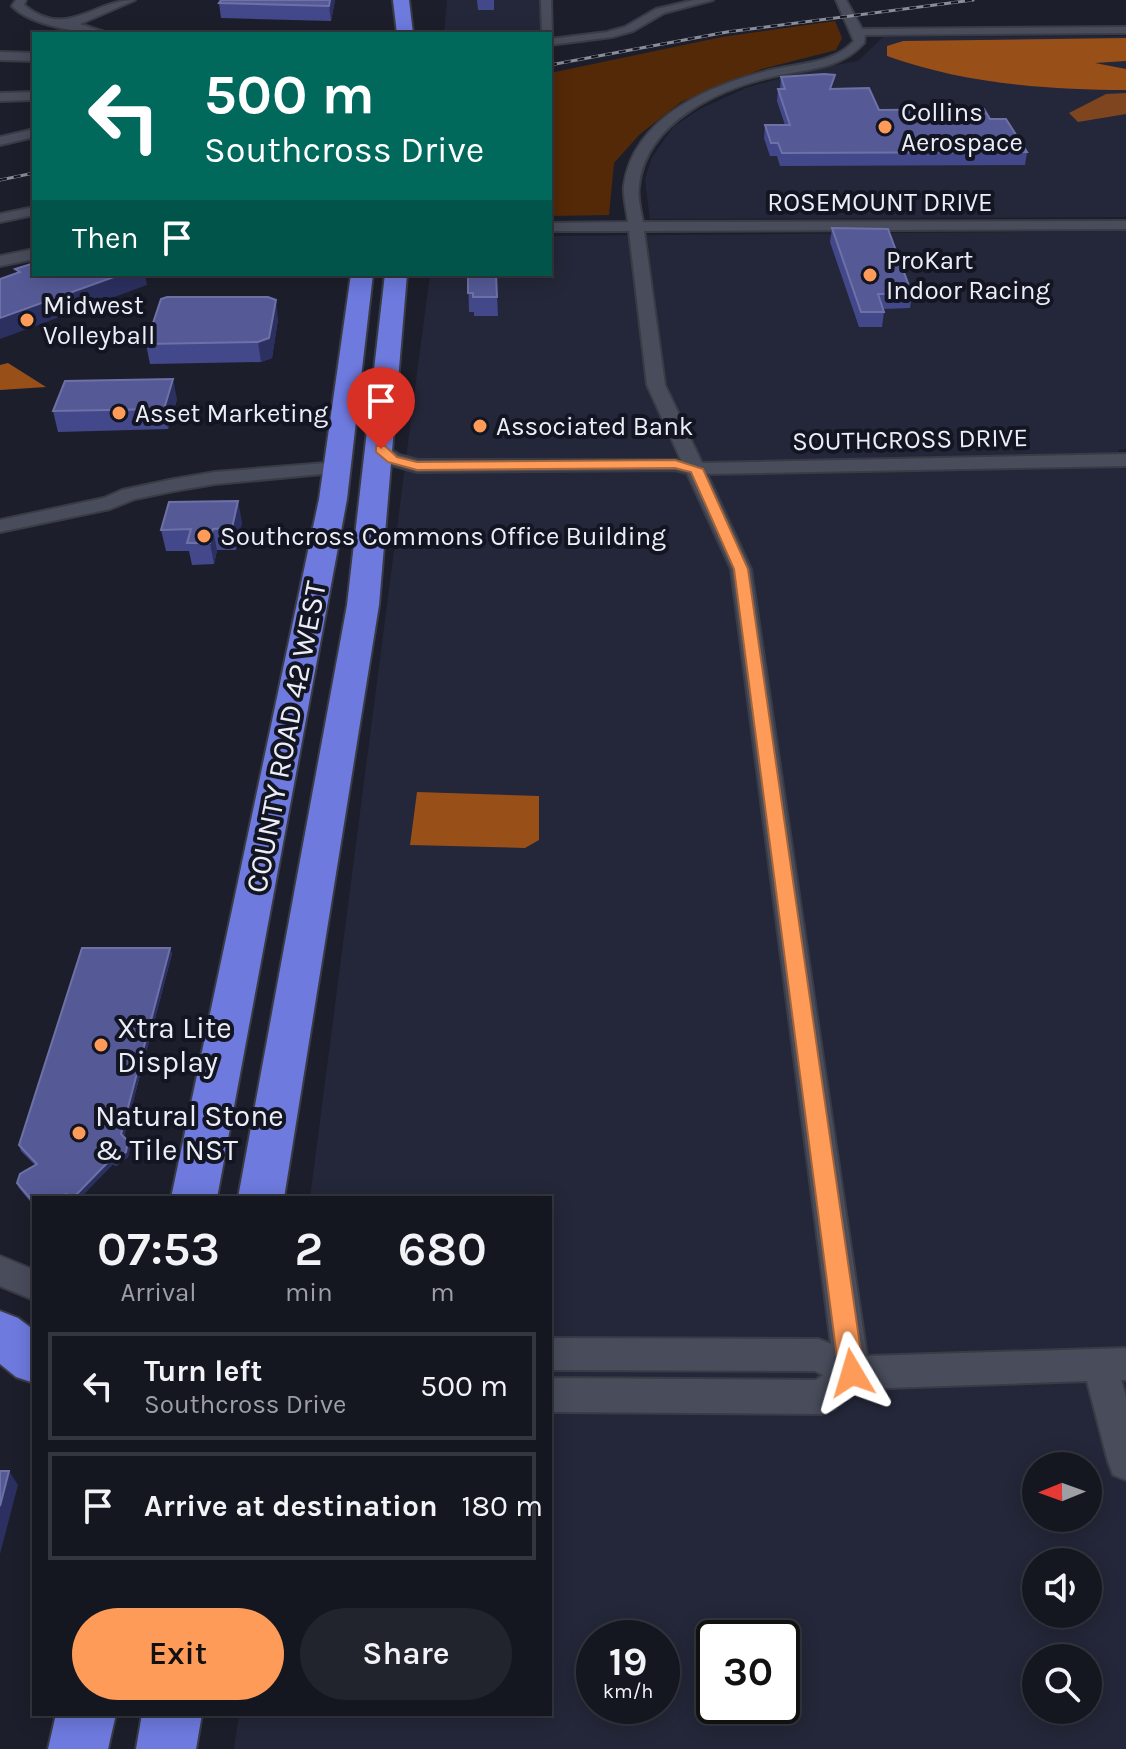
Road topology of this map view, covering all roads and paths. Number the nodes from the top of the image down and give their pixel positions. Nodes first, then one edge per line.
1 (21, 0) edge
2 (130, 0) edge
3 (400, 0) edge
4 (546, 0) edge
5 (708, 0) edge
6 (841, 0) edge
7 (421, 11) dead end
8 (71, 24) junction
9 (1126, 30) edge
10 (98, 32) edge
11 (394, 32) edge
12 (405, 32) edge
13 (419, 32) edge
14 (548, 32) edge
15 (858, 32) junction
16 (552, 41) edge
17 (0, 56) edge
18 (32, 57) edge
19 (32, 96) edge
20 (0, 97) edge
21 (32, 133) edge
22 (0, 141) edge
23 (32, 211) edge
24 (0, 218) edge
25 (1126, 225) edge
26 (635, 227) junction
27 (552, 230) edge
28 (32, 254) edge
29 (0, 261) edge
30 (362, 276) edge
31 (396, 276) edge
32 (348, 383) junction
33 (1126, 460) edge
34 (379, 464) junction
35 (337, 468) junction
36 (696, 469) junction
37 (333, 499) junction
38 (110, 503) junction
39 (0, 526) edge
40 (363, 605) junction
41 (194, 1196) edge
42 (261, 1196) edge
43 (0, 1271) edge
44 (32, 1284) edge
45 (0, 1322) edge
46 (32, 1333) edge
47 (0, 1334) edge
48 (552, 1354) edge
49 (32, 1358) edge
50 (1113, 1365) edge
51 (852, 1373) junction
52 (552, 1395) edge
53 (1126, 1462) edge
54 (86, 1716) edge
55 (172, 1716) edge
56 (78, 1749) edge
57 (166, 1749) edge

1 - 8 street
2 - 8 street
3 - 11 highway
3 - 12 highway
4 - 14 street
5 - 16 street
6 - 15 street
7 - 13 highway
8 - 10 street
9 - 15 street
15 - 26 street
17 - 18 street
19 - 20 street
21 - 22 street
23 - 24 street
25 - 26 street, ROSEMOUNT DRIVE
26 - 27 street, ROSEMOUNT DRIVE
26 - 36 street
28 - 29 street
30 - 32 highway, COUNTY ROAD 42 WEST
31 - 34 highway, COUNTY ROAD 42 WEST
32 - 34 highway
32 - 35 highway, COUNTY ROAD 42 WEST
33 - 36 street, SOUTHCROSS DRIVE
34 - 36 street, SOUTHCROSS DRIVE
34 - 36 street, SOUTHCROSS DRIVE
34 - 40 highway, COUNTY ROAD 42 WEST
35 - 37 highway, COUNTY ROAD 42 WEST
35 - 38 street
35 - 40 highway
36 - 51 street
37 - 38 street
37 - 41 highway, COUNTY ROAD 42 WEST
38 - 39 street
40 - 42 highway, COUNTY ROAD 42 WEST
43 - 44 street
45 - 46 street
47 - 49 highway
48 - 51 street
50 - 51 street
50 - 53 street
51 - 52 street
54 - 56 highway
55 - 57 highway

